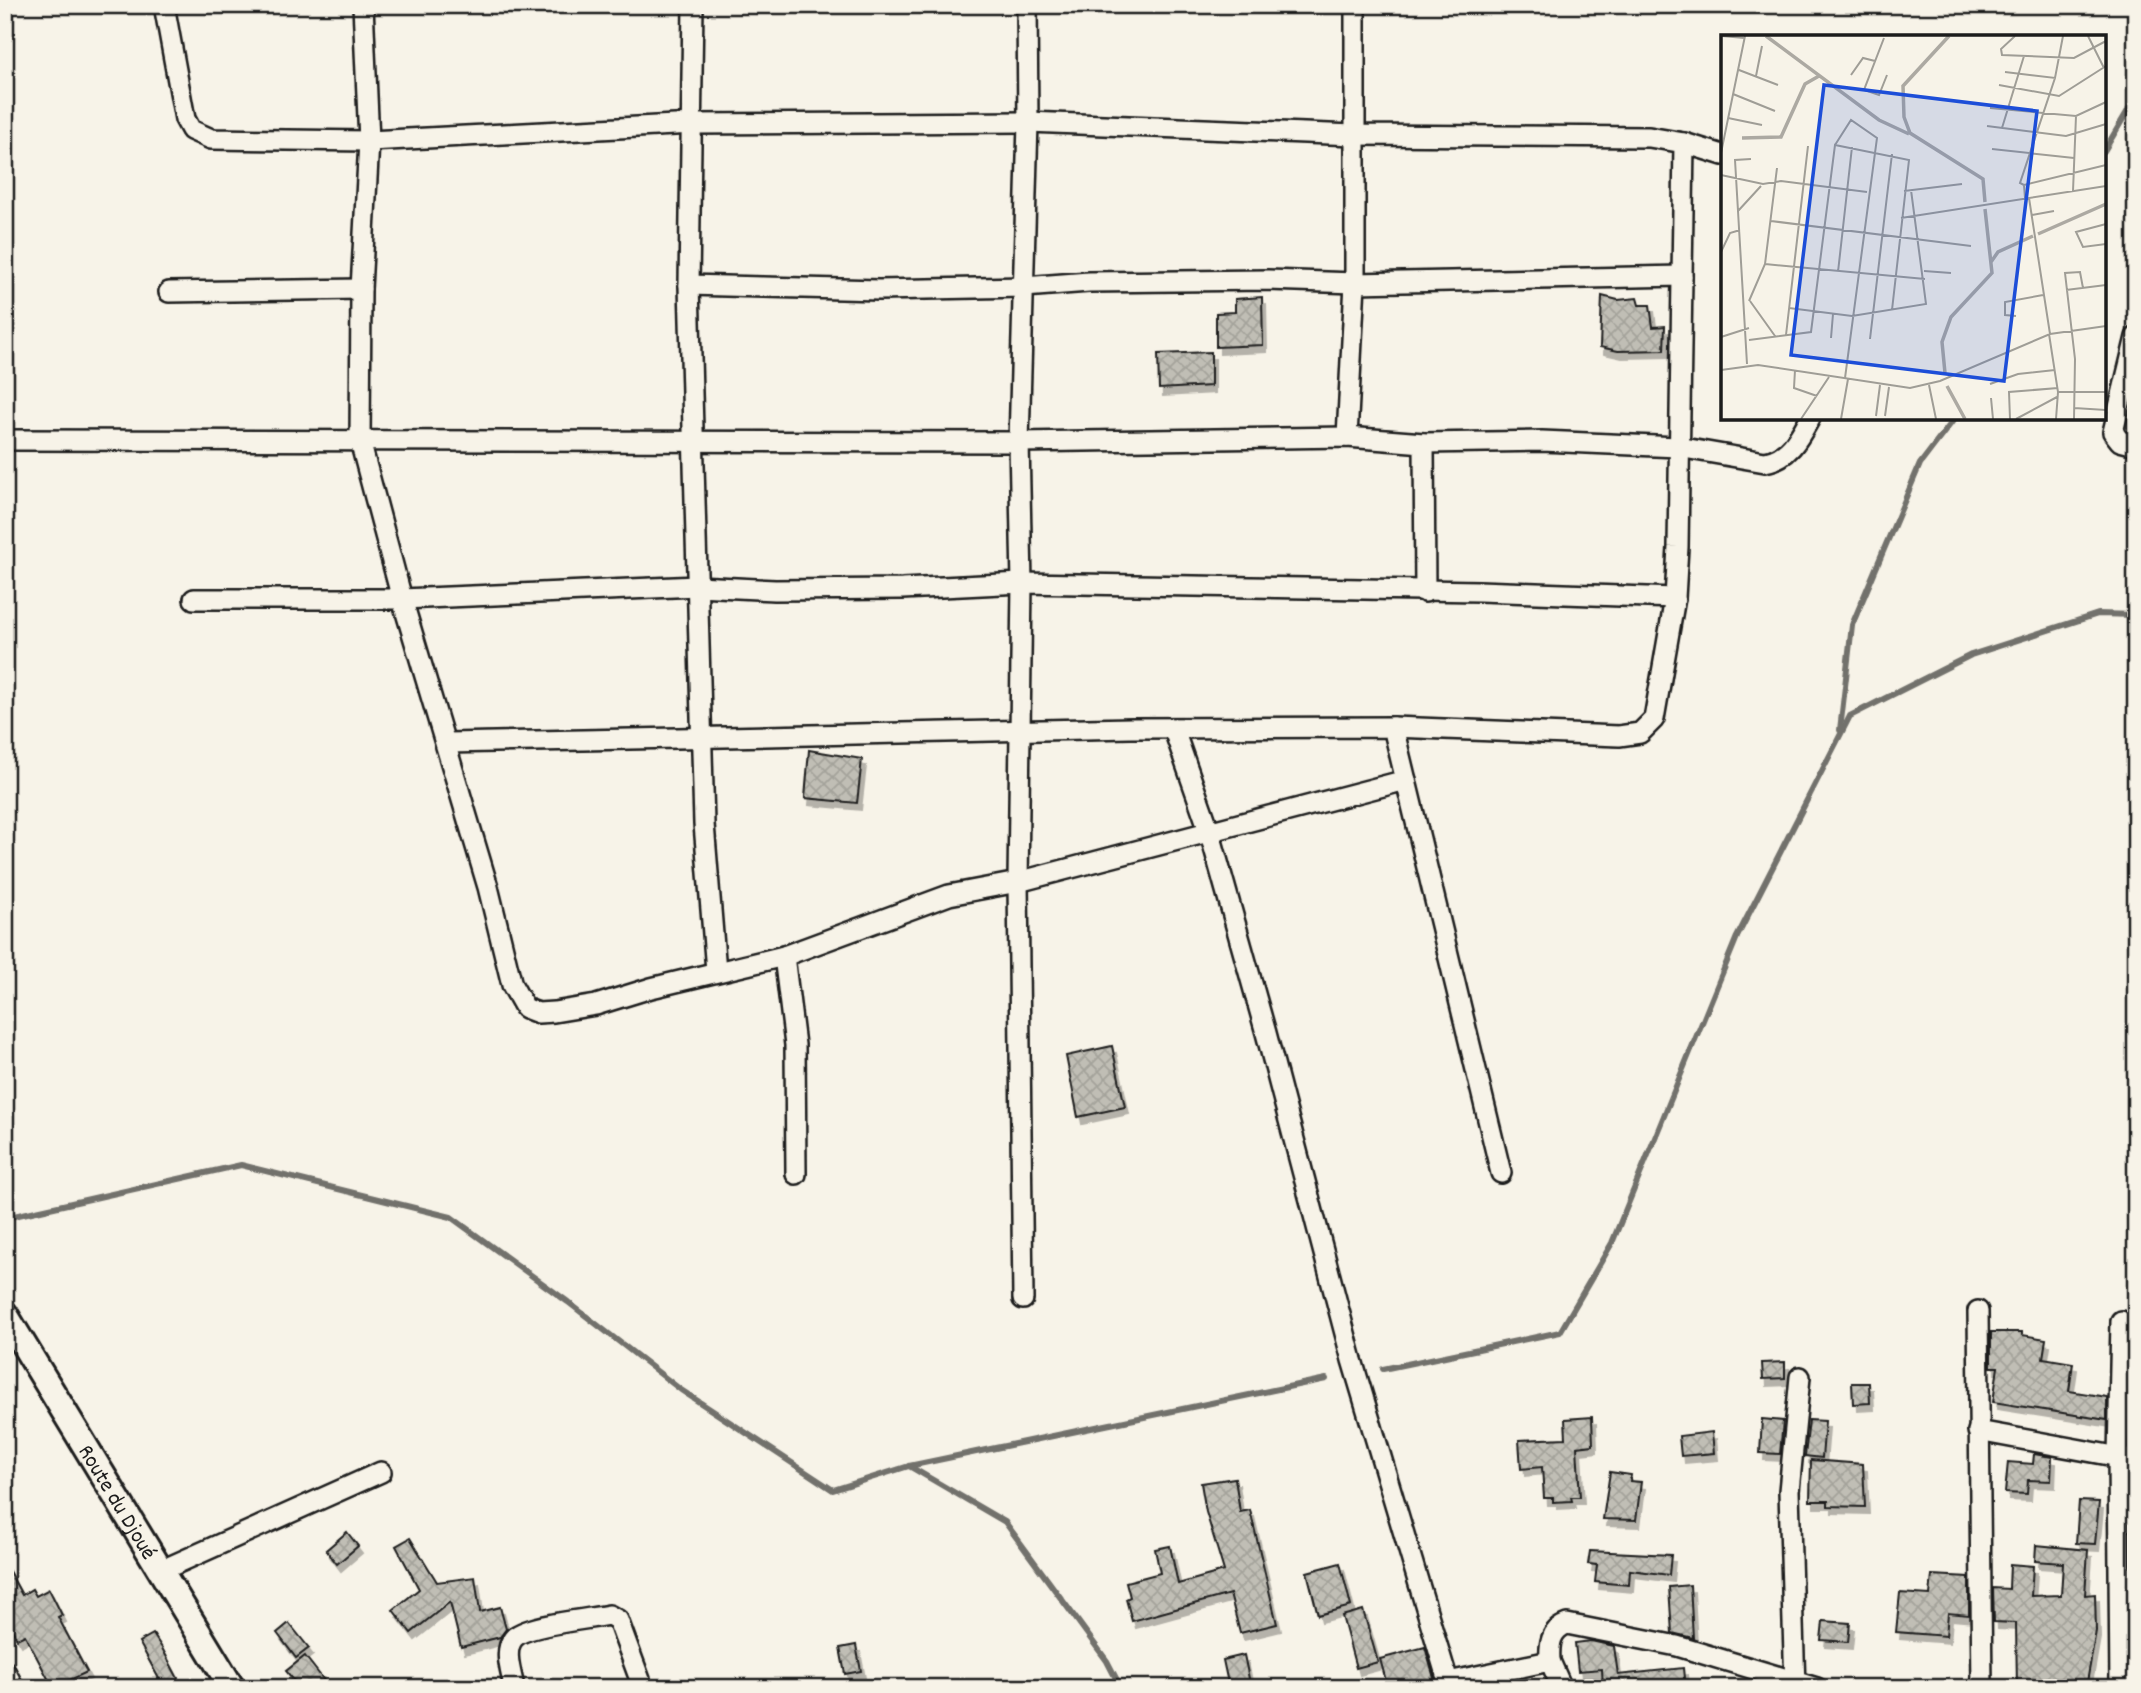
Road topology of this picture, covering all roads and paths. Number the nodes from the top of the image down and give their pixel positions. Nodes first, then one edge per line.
1 (164, 5) edge
2 (363, 5) edge
3 (693, 5) edge
4 (1027, 5) edge
5 (1354, 5) edge
6 (1028, 122) junction
7 (694, 124) junction
8 (1354, 135) junction
9 (369, 141) junction
10 (1684, 144) junction
11 (1721, 154) edge
12 (1682, 276) junction
13 (1355, 283) junction
14 (689, 285) junction
15 (1024, 287) junction
16 (361, 289) junction
17 (169, 292) dead end
18 (2136, 337) edge
19 (1809, 420) edge
20 (1348, 437) junction
21 (5, 440) edge
22 (360, 441) junction
23 (695, 442) junction
24 (1019, 442) junction
25 (1424, 443) junction
26 (2136, 445) edge
27 (1678, 447) junction
28 (1022, 583) junction
29 (697, 586) junction
30 (1425, 592) junction
31 (194, 598) dead end
32 (1675, 598) junction
33 (402, 599) junction
34 (1393, 727) junction
35 (1174, 730) junction
36 (1020, 732) junction
37 (704, 738) junction
38 (447, 743) junction
39 (1406, 780) junction
40 (1209, 830) junction
41 (1018, 882) junction
42 (784, 956) junction
43 (716, 971) junction
44 (1501, 1173) dead end
45 (796, 1174) dead end
46 (1023, 1299) dead end
47 (1978, 1311) dead end
48 (5, 1314) edge
49 (2121, 1321) dead end
50 (1800, 1377) dead end
51 (1978, 1432) junction
52 (2127, 1458) edge
53 (381, 1472) dead end
54 (160, 1571) junction
55 (1550, 1661) junction
56 (5, 1671) edge
57 (1449, 1685) edge
58 (1795, 1686) edge
59 (14, 1688) edge
60 (232, 1688) edge
61 (514, 1688) edge
62 (643, 1688) edge
63 (1562, 1688) edge
64 (1816, 1688) edge
65 (1982, 1688) edge
66 (2120, 1688) edge

1 - 9 street
2 - 9 street
3 - 7 street
4 - 6 street
5 - 8 street
6 - 7 street
6 - 8 street
6 - 15 street
7 - 9 street
7 - 14 street
8 - 10 street
8 - 13 street
9 - 16 street
10 - 11 street
10 - 12 street
12 - 13 street
12 - 27 street
13 - 15 street
13 - 20 street
14 - 15 street
14 - 23 street
15 - 24 street
16 - 17 street
16 - 22 street
18 - 26 street
19 - 27 street
20 - 24 street
20 - 25 street
21 - 22 street
22 - 23 street
22 - 33 street
23 - 24 street
23 - 29 street
24 - 28 street
25 - 27 street
25 - 30 street
27 - 32 street
28 - 29 street
28 - 30 street
28 - 36 street
29 - 33 street
29 - 37 street
30 - 32 street
31 - 33 street
32 - 34 street
33 - 38 street
34 - 35 street
34 - 39 street
35 - 36 street
35 - 40 street
36 - 37 street
36 - 41 street
37 - 38 street
37 - 43 street
38 - 43 street
39 - 40 street
39 - 44 street
40 - 41 street
40 - 57 street
41 - 42 street
41 - 46 street
42 - 43 street
42 - 45 street
47 - 51 street
48 - 54 main road, Route du Djoué
49 - 52 street
50 - 58 street
51 - 52 street
51 - 65 street
52 - 66 street
53 - 54 street
54 - 60 main road, Route du Djoué
55 - 57 street
55 - 58 street
55 - 63 street
56 - 59 street
58 - 64 street
61 - 62 street

